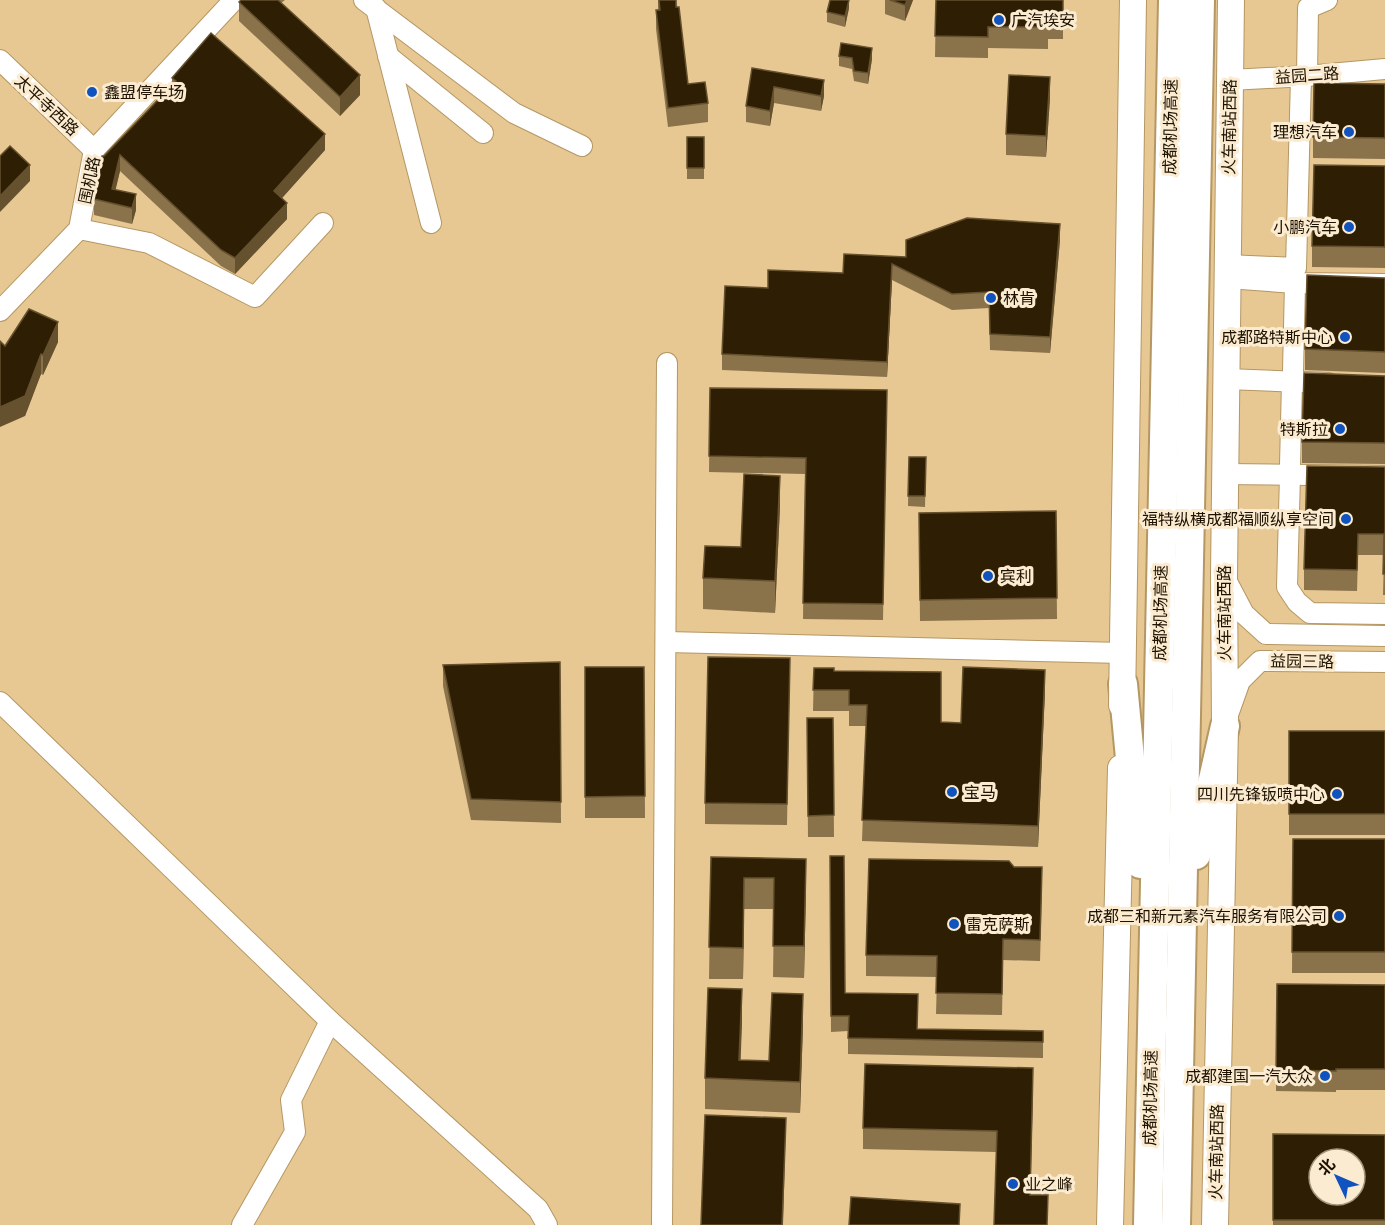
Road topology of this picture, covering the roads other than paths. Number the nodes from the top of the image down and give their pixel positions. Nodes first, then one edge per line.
1 (234, 0) edge
2 (1133, 0) edge
3 (1173, 0) edge
4 (1200, 0) edge
5 (1231, 0) edge
6 (1328, 0) edge
7 (370, 4) edge
8 (388, 56) junction
9 (0, 60) edge
10 (1385, 69) edge
11 (1304, 76) junction
12 (1230, 80) junction
13 (483, 133) dead end
14 (582, 146) dead end
15 (94, 150) junction
16 (323, 223) dead end
17 (431, 223) dead end
18 (79, 229) junction
19 (1227, 272) junction
20 (1295, 283) junction
21 (1385, 284) edge
22 (0, 311) edge
23 (667, 363) dead end
24 (1292, 377) junction
25 (1226, 379) junction
26 (1350, 384) edge
27 (1290, 470) junction
28 (1225, 474) junction
29 (1385, 476) edge
30 (1224, 575) junction
31 (1385, 614) edge
32 (1385, 636) edge
33 (666, 642) junction
34 (1123, 653) junction
35 (1385, 662) edge
36 (1122, 684) junction
37 (0, 702) edge
38 (1225, 726) junction
39 (1183, 916) junction
40 (1152, 1001) junction
41 (330, 1021) junction
42 (242, 1225) edge
43 (547, 1225) edge
44 (662, 1225) edge
45 (1110, 1225) edge
46 (1148, 1225) edge
47 (1176, 1225) edge
48 (1215, 1225) edge

1 - 15 street, 围机路
2 - 34 main road
3 - 40 highway, 成都机场高速
4 - 39 highway, 成都机场高速
5 - 12 main road, 火车南站西路
6 - 11 street
7 - 8 street
7 - 14 street
8 - 13 street
8 - 17 street
9 - 15 street, 太平寺西路
10 - 11 street, 益园二路
11 - 12 street, 益园二路
11 - 19 street
12 - 19 main road, 火车南站西路
15 - 18 street, 围机路
16 - 18 street
18 - 22 street
19 - 20 street
19 - 25 main road, 火车南站西路
20 - 21 street
20 - 24 street
23 - 33 street
24 - 25 street
24 - 26 street
24 - 27 street
25 - 28 main road, 火车南站西路
27 - 28 street
27 - 29 street
27 - 31 street
28 - 30 main road, 火车南站西路
30 - 32 street, 益园三路
30 - 38 main road, 火车南站西路
33 - 34 street
33 - 44 street
34 - 36 main road
35 - 38 street, 益园三路
36 - 40 highway
36 - 45 main road
37 - 41 street
38 - 39 highway
38 - 48 main road, 火车南站西路
39 - 47 highway, 成都机场高速
40 - 46 highway, 成都机场高速
41 - 42 street
41 - 43 street

